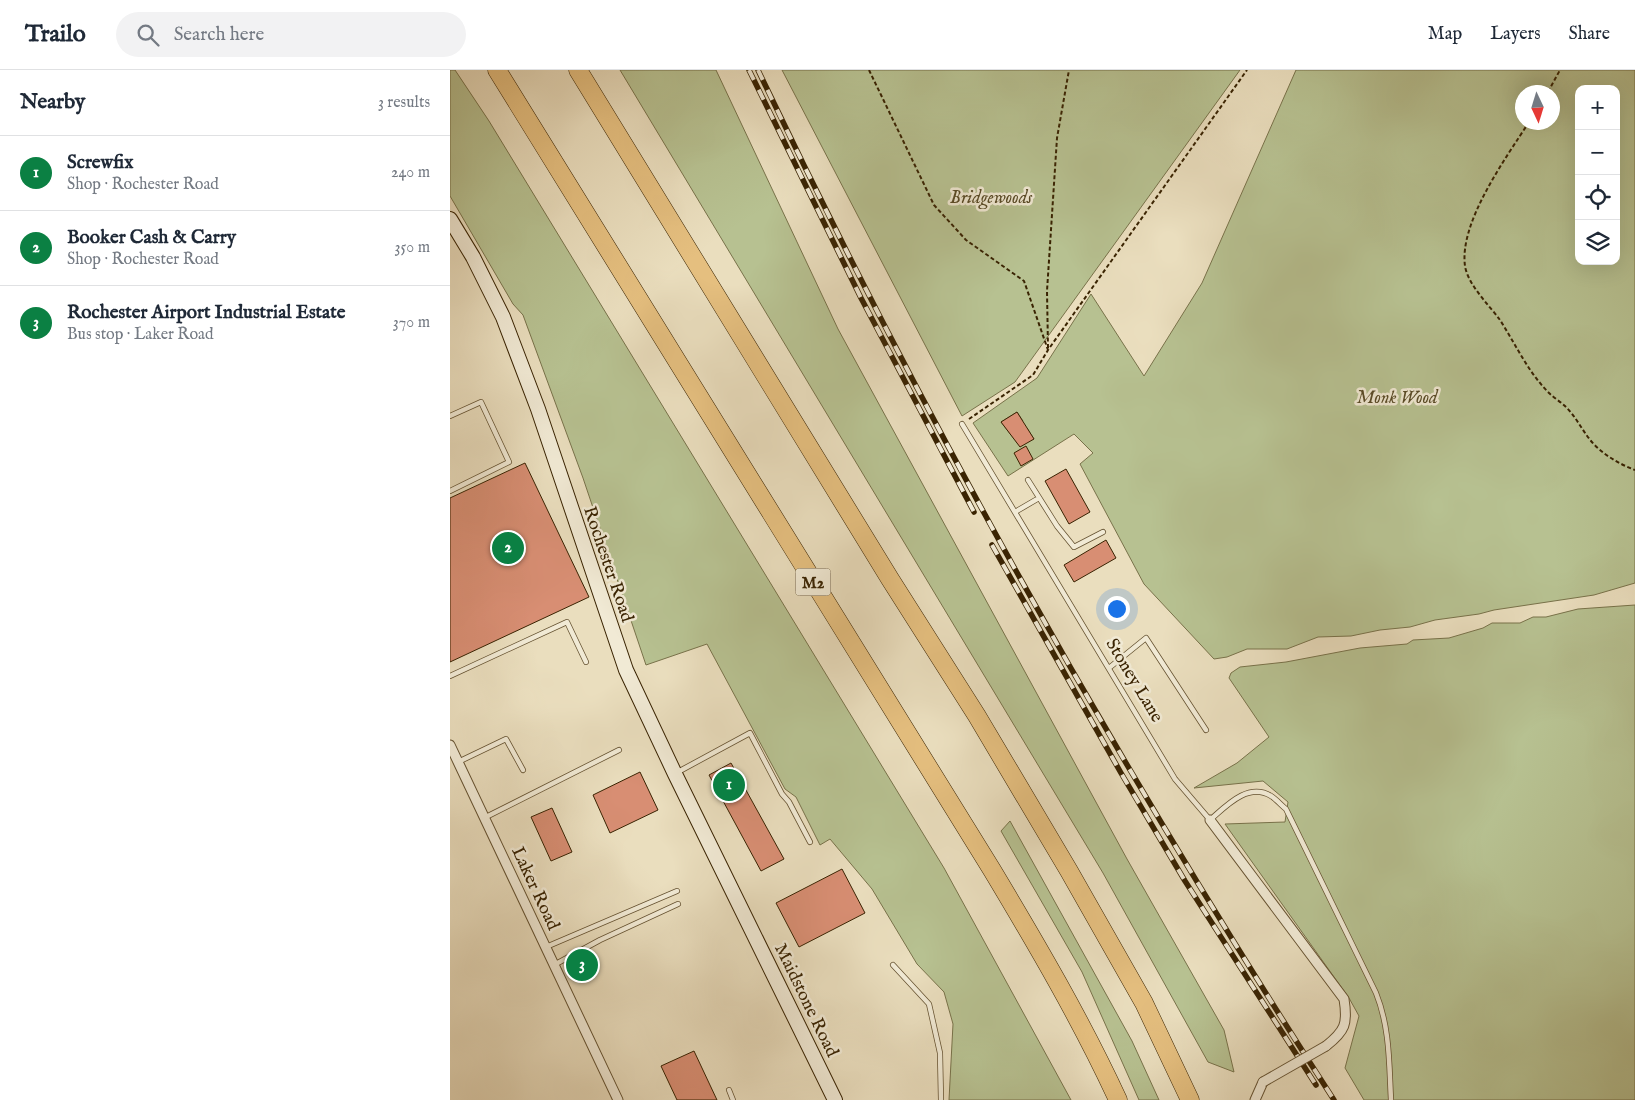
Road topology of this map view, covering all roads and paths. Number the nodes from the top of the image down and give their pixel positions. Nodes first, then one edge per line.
1 (497, 70) edge
2 (578, 70) edge
3 (869, 70) edge
4 (1068, 70) edge
5 (1246, 70) edge
6 (1560, 70) edge
7 (1552, 85) edge
8 (1524, 130) edge
9 (450, 220) edge
10 (1048, 350) junction
11 (450, 416) edge
12 (962, 424) joint
13 (1635, 470) edge
14 (1028, 480) dead end
15 (450, 490) edge
16 (1039, 498) junction
17 (1015, 512) junction
18 (1103, 532) dead end
19 (586, 662) dead end
20 (1109, 668) junction
21 (450, 676) edge
22 (1206, 730) dead end
23 (450, 745) edge
24 (619, 750) dead end
25 (458, 762) junction
26 (523, 770) dead end
27 (675, 774) junction
28 (484, 818) junction
29 (1210, 820) junction
30 (810, 842) dead end
31 (677, 891) dead end
32 (678, 904) dead end
33 (745, 916) joint
34 (546, 947) junction
35 (554, 965) junction
36 (893, 965) dead end
37 (729, 1090) dead end
38 (830, 1098) edge
39 (618, 1100) edge
40 (733, 1100) edge
41 (941, 1100) edge
42 (1118, 1100) edge
43 (1190, 1100) edge
44 (1255, 1100) edge
45 (1391, 1100) edge

1 - 42 highway, M2
2 - 43 highway
3 - 10 path
4 - 10 path
5 - 10 path
6 - 7 path
8 - 13 path
9 - 27 main road, Rochester Road
10 - 12 path
11 - 15 lane
12 - 17 lane, Stoney Lane
14 - 16 lane
16 - 17 lane
16 - 18 lane
17 - 20 lane, Stoney Lane
19 - 21 lane
20 - 22 lane
20 - 29 lane, Stoney Lane
23 - 25 street, Laker Road
24 - 28 lane
25 - 26 lane
25 - 28 street, Laker Road
27 - 30 lane
27 - 33 main road, Rochester Road
28 - 34 street, Laker Road
29 - 44 street, Stoney Lane, bridge
29 - 45 lane
31 - 34 lane
32 - 35 lane
33 - 38 main road, Maidstone Road
34 - 35 street, Laker Road
35 - 39 street, Laker Road
36 - 41 lane
37 - 40 lane

